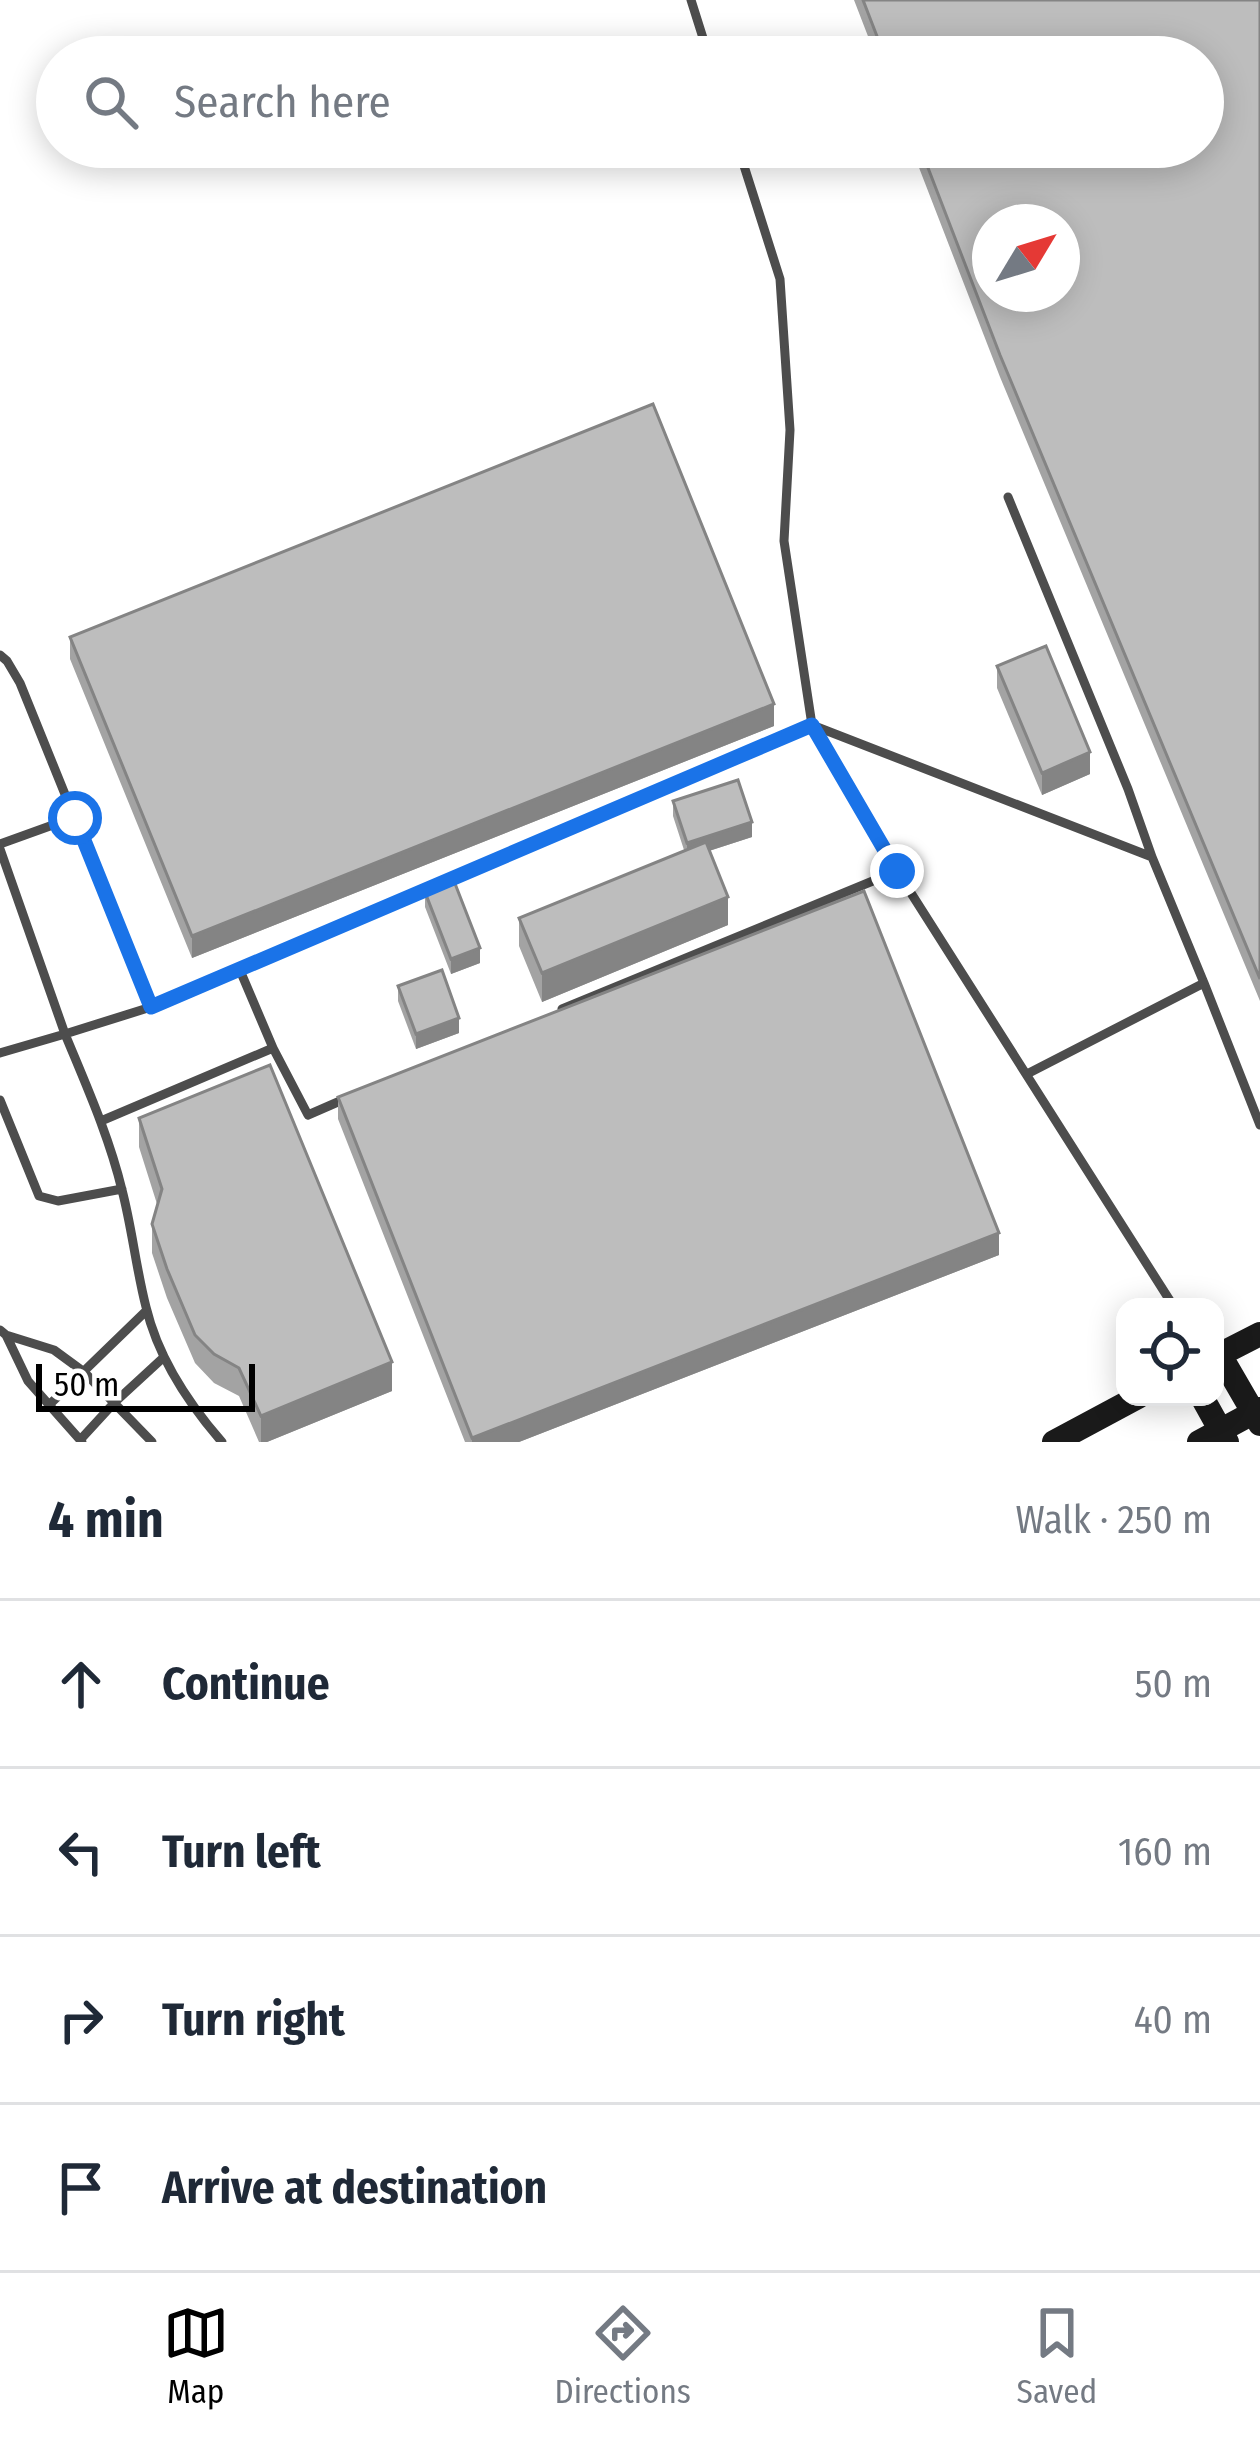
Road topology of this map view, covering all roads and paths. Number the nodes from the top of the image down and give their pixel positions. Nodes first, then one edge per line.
1 (691, 0) edge
2 (702, 36) edge
3 (745, 168) edge
4 (1007, 496) dead end
5 (0, 655) edge
6 (812, 725) junction
7 (75, 818) junction
8 (0, 846) edge
9 (1152, 857) junction
10 (897, 871) junction
11 (239, 968) junction
12 (1204, 983) junction
13 (151, 1007) junction
14 (548, 1015) edge
15 (65, 1034) junction
16 (273, 1048) junction
17 (0, 1053) edge
18 (1027, 1074) junction
19 (351, 1096) edge
20 (0, 1100) edge
21 (101, 1121) junction
22 (1260, 1126) edge
23 (122, 1189) junction
24 (1168, 1298) edge
25 (146, 1311) junction
26 (3, 1333) edge
27 (1260, 1334) edge
28 (1224, 1351) edge
29 (164, 1357) junction
30 (1224, 1364) edge
31 (84, 1372) junction
32 (114, 1402) junction
33 (49, 1405) junction
34 (1121, 1406) edge
35 (1205, 1406) edge
36 (1258, 1415) edge
37 (1216, 1438) edge
38 (81, 1441) edge
39 (152, 1442) edge
40 (222, 1442) edge
41 (1054, 1442) edge

1 - 2 lane
3 - 6 lane
4 - 9 lane
5 - 7 lane
6 - 9 lane
6 - 10 lane
6 - 11 lane
7 - 8 lane
7 - 13 lane
8 - 15 lane
9 - 12 lane
10 - 14 lane
10 - 18 lane
11 - 13 lane
11 - 16 lane
12 - 18 lane
12 - 22 lane
13 - 15 lane
15 - 17 lane
15 - 21 lane
16 - 19 lane
16 - 21 lane
18 - 24 lane
20 - 23 lane
21 - 23 lane
23 - 25 lane
25 - 29 lane
25 - 31 lane
26 - 31 lane
26 - 33 lane
27 - 28 main road
29 - 32 lane
29 - 40 lane
30 - 36 main road
31 - 32 lane
31 - 33 lane
32 - 38 lane
32 - 39 lane
33 - 38 lane
34 - 41 main road
35 - 37 main road
36 - 37 main road

